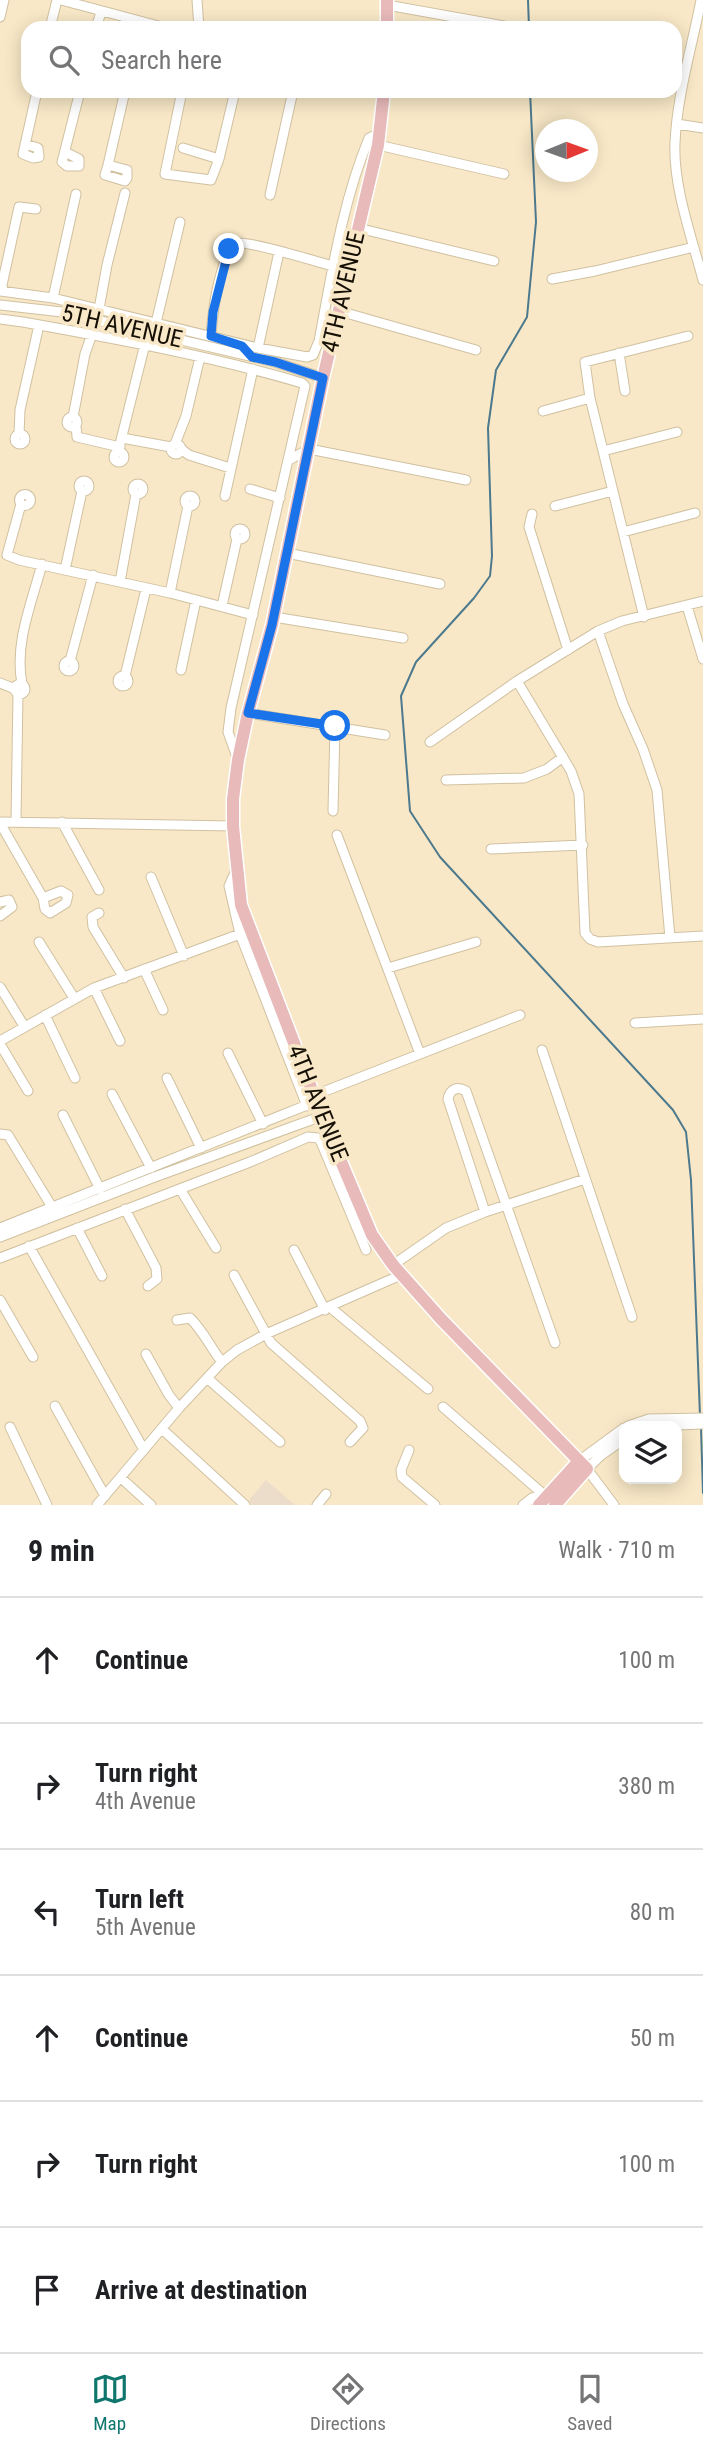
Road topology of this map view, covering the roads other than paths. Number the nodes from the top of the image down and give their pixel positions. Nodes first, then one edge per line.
1 (4, 0) edge
2 (59, 0) edge
3 (197, 0) edge
4 (701, 0) edge
5 (387, 2) edge
6 (100, 12) junction
7 (0, 17) edge
8 (52, 21) edge
9 (98, 21) edge
10 (128, 21) edge
11 (198, 21) edge
12 (387, 21) edge
13 (480, 21) edge
14 (682, 76) edge
15 (35, 98) edge
16 (78, 98) edge
17 (123, 98) edge
18 (180, 98) edge
19 (233, 98) edge
20 (291, 98) edge
21 (383, 98) edge
22 (678, 98) edge
23 (677, 124) junction
24 (703, 128) edge
25 (379, 139) junction
26 (25, 144) dead end
27 (183, 148) dead end
28 (65, 152) dead end
29 (219, 159) junction
30 (108, 165) dead end
31 (504, 174) dead end
32 (125, 193) dead end
33 (76, 194) dead end
34 (270, 195) dead end
35 (36, 209) dead end
36 (180, 222) dead end
37 (358, 228) junction
38 (695, 247) junction
39 (279, 252) junction
40 (494, 261) dead end
41 (333, 266) junction
42 (346, 276) junction
43 (331, 279) junction
44 (552, 279) dead end
45 (703, 280) edge
46 (1, 291) edge
47 (53, 298) junction
48 (0, 305) edge
49 (99, 309) junction
50 (339, 312) junction
51 (324, 314) junction
52 (0, 319) edge
53 (156, 323) junction
54 (39, 325) junction
55 (335, 327) junction
56 (92, 334) junction
57 (211, 336) junction
58 (688, 336) dead end
59 (231, 341) junction
60 (145, 344) junction
61 (258, 348) junction
62 (476, 350) dead end
63 (619, 353) junction
64 (200, 357) junction
65 (252, 357) junction
66 (275, 362) junction
67 (254, 369) junction
68 (323, 378) junction
69 (625, 391) dead end
70 (590, 398) junction
71 (543, 411) dead end
72 (677, 432) dead end
73 (19, 434) dead end
74 (120, 446) junction
75 (176, 447) junction
76 (309, 449) junction
77 (603, 451) junction
78 (289, 460) junction
79 (230, 468) junction
80 (466, 480) dead end
81 (250, 489) dead end
82 (82, 491) dead end
83 (613, 491) junction
84 (136, 494) dead end
85 (225, 495) dead end
86 (280, 498) junction
87 (21, 504) dead end
88 (188, 506) dead end
89 (555, 506) dead end
90 (695, 513) dead end
91 (532, 514) dead end
92 (623, 532) junction
93 (237, 539) dead end
94 (287, 553) junction
95 (43, 564) junction
96 (65, 570) junction
97 (93, 575) junction
98 (120, 582) junction
99 (440, 584) dead end
100 (146, 589) junction
101 (170, 593) junction
102 (196, 600) junction
103 (703, 601) edge
104 (222, 606) junction
105 (687, 606) junction
106 (253, 615) junction
107 (274, 617) junction
108 (644, 617) junction
109 (598, 631) junction
110 (403, 638) dead end
111 (568, 650) junction
112 (703, 659) edge
113 (70, 661) dead end
114 (181, 670) dead end
115 (125, 676) dead end
116 (517, 681) junction
117 (0, 682) edge
118 (18, 688) junction
119 (248, 713) junction
120 (335, 726) junction
121 (385, 735) dead end
122 (430, 742) dead end
123 (563, 757) junction
124 (238, 760) junction
125 (446, 780) dead end
126 (333, 811) dead end
127 (16, 821) junction
128 (0, 822) edge
129 (62, 822) junction
130 (233, 826) junction
131 (337, 835) dead end
132 (583, 845) junction
133 (491, 849) dead end
134 (237, 866) junction
135 (151, 877) dead end
136 (99, 890) dead end
137 (44, 898) dead end
138 (0, 902) edge
139 (99, 913) dead end
140 (0, 916) edge
141 (240, 934) junction
142 (703, 936) edge
143 (670, 938) junction
144 (39, 942) dead end
145 (476, 942) dead end
146 (184, 956) junction
147 (388, 968) junction
148 (144, 970) junction
149 (124, 978) junction
150 (0, 987) edge
151 (94, 988) junction
152 (74, 998) junction
153 (163, 1010) dead end
154 (44, 1015) junction
155 (520, 1015) dead end
156 (703, 1019) edge
157 (635, 1023) dead end
158 (24, 1026) junction
159 (120, 1041) dead end
160 (0, 1043) edge
161 (542, 1050) dead end
162 (228, 1053) dead end
163 (420, 1054) junction
164 (75, 1078) dead end
165 (167, 1078) dead end
166 (28, 1091) dead end
167 (113, 1094) dead end
168 (313, 1101) junction
169 (63, 1115) dead end
170 (322, 1116) junction
171 (263, 1124) junction
172 (0, 1134) edge
173 (272, 1134) junction
174 (201, 1148) junction
175 (267, 1153) junction
176 (151, 1168) junction
177 (585, 1179) junction
178 (100, 1189) junction
179 (180, 1189) junction
180 (505, 1206) junction
181 (52, 1207) junction
182 (125, 1209) junction
183 (485, 1212) junction
184 (0, 1228) edge
185 (77, 1228) junction
186 (0, 1237) edge
187 (29, 1246) junction
188 (216, 1248) dead end
189 (294, 1250) dead end
190 (366, 1250) dead end
191 (0, 1258) edge
192 (397, 1270) junction
193 (233, 1275) dead end
194 (102, 1276) dead end
195 (148, 1286) dead end
196 (0, 1300) edge
197 (328, 1309) junction
198 (632, 1317) dead end
199 (177, 1320) dead end
200 (266, 1334) junction
201 (555, 1343) dead end
202 (146, 1354) dead end
203 (33, 1357) dead end
204 (222, 1362) junction
205 (208, 1378) junction
206 (428, 1389) dead end
207 (55, 1406) dead end
208 (443, 1407) dead end
209 (179, 1408) junction
210 (703, 1418) edge
211 (643, 1421) edge
212 (661, 1421) edge
213 (676, 1421) edge
214 (682, 1423) edge
215 (703, 1424) edge
216 (10, 1427) dead end
217 (162, 1429) junction
218 (619, 1433) edge
219 (279, 1442) dead end
220 (350, 1442) dead end
221 (619, 1443) edge
222 (144, 1450) junction
223 (410, 1450) dead end
224 (583, 1465) junction
225 (121, 1478) junction
226 (326, 1494) dead end
227 (105, 1496) junction
228 (546, 1500) edge
229 (47, 1505) edge
230 (97, 1505) edge
231 (151, 1505) edge
232 (245, 1505) edge
233 (317, 1505) edge
234 (435, 1505) edge
235 (523, 1505) edge
236 (614, 1505) edge

1 - 7 street
2 - 6 street
2 - 8 street
3 - 11 street
4 - 14 street
5 - 12 main road
5 - 13 street
6 - 9 street
6 - 10 street
15 - 26 street
16 - 28 street
17 - 30 street
18 - 29 street
19 - 29 street
20 - 34 street
21 - 25 main road, 4TH AVENUE
22 - 23 street
23 - 24 street
23 - 38 street
25 - 31 street
25 - 37 main road, 4TH AVENUE
25 - 41 street
27 - 29 street
32 - 49 street
33 - 47 street
35 - 46 street
36 - 53 street
37 - 40 street
37 - 42 main road, 4TH AVENUE
38 - 44 street
38 - 45 street
39 - 41 street
39 - 57 street
39 - 61 street
41 - 42 street
41 - 43 street
42 - 43 street
42 - 50 main road, 4TH AVENUE
43 - 51 street
46 - 47 street
47 - 49 street
48 - 65 street, 5TH AVENUE
49 - 53 street
50 - 55 main road, 4TH AVENUE
50 - 62 street
51 - 55 street
51 - 61 street
52 - 54 street
53 - 57 street
54 - 56 street
54 - 73 street
55 - 68 main road, 4TH AVENUE
56 - 60 street
56 - 74 street
57 - 59 street
58 - 63 street
59 - 61 street
59 - 65 street
60 - 64 street
60 - 74 street
63 - 69 street
63 - 70 street
64 - 67 street
64 - 75 street
65 - 66 street, 5TH AVENUE
66 - 67 street
66 - 68 street, 5TH AVENUE
67 - 78 street
67 - 79 street
68 - 76 main road, 4TH AVENUE
70 - 71 street
70 - 77 street
72 - 77 street
74 - 75 street
75 - 79 street
76 - 78 street
76 - 80 street
76 - 94 main road, 4TH AVENUE
77 - 83 street
78 - 86 street
79 - 85 street
81 - 86 street
82 - 96 street
83 - 89 street
83 - 92 street
84 - 98 street
86 - 106 street
87 - 95 street
88 - 101 street
90 - 92 street
91 - 111 street
92 - 108 street
93 - 104 street
94 - 99 street
94 - 107 main road, 4TH AVENUE
95 - 96 street
95 - 118 street
96 - 97 street
97 - 98 street
97 - 113 street
98 - 100 street
100 - 101 street
100 - 115 street
101 - 102 street
102 - 104 street
102 - 114 street
103 - 105 street
104 - 106 street
105 - 108 street
105 - 112 street
106 - 124 street
107 - 110 street
107 - 119 main road, 4TH AVENUE
108 - 109 street
109 - 111 street
109 - 143 street
111 - 116 street
116 - 122 street
116 - 123 street
117 - 118 street
118 - 127 street
119 - 120 street
119 - 124 main road, 4TH AVENUE
120 - 121 street
120 - 126 street
123 - 125 street
123 - 132 street
124 - 130 main road, 4TH AVENUE
127 - 128 street
127 - 129 street
128 - 137 street
129 - 130 street
129 - 136 street
130 - 134 main road, 4TH AVENUE
131 - 147 street
132 - 133 street
132 - 143 street
134 - 141 street
134 - 168 main road, 4TH AVENUE
135 - 146 street
138 - 140 street
139 - 149 street
141 - 146 street
141 - 168 street
142 - 143 street
144 - 152 street
145 - 147 street
146 - 148 street
147 - 163 street
148 - 149 street
148 - 153 street
149 - 151 street
150 - 158 street
151 - 152 street
151 - 159 street
152 - 154 street
154 - 158 street
154 - 164 street
155 - 163 street
156 - 157 street
158 - 160 street
160 - 166 street
161 - 177 street
162 - 171 street
163 - 168 street
165 - 174 street
167 - 176 street
168 - 170 main road, 4TH AVENUE
168 - 171 street
169 - 178 street
170 - 173 street
170 - 192 main road, 4TH AVENUE
171 - 174 street
172 - 181 street
173 - 175 street
173 - 186 street
174 - 176 street
175 - 179 street
175 - 190 street
176 - 178 street
177 - 180 street
177 - 198 street
178 - 181 street
179 - 182 street
179 - 188 street
180 - 183 street
180 - 183 street
180 - 201 street
181 - 184 street
182 - 185 street
182 - 195 street
183 - 192 street
185 - 187 street
185 - 194 street
187 - 191 street
187 - 222 street
189 - 197 street
192 - 197 street
192 - 224 main road, 4TH AVENUE
193 - 200 street
196 - 203 street
197 - 200 street
197 - 206 street
199 - 204 street
200 - 204 street
200 - 220 street
202 - 209 street
204 - 205 street
205 - 209 street
205 - 219 street
207 - 227 street
208 - 228 street
209 - 217 street
210 - 213 street
211 - 212 street
214 - 215 street
216 - 229 street
217 - 222 street
217 - 232 street
218 - 224 street
221 - 224 street
222 - 225 street
223 - 234 street
224 - 228 main road
224 - 236 street, 4TH AVENUE
225 - 227 street
225 - 231 street
226 - 233 street
227 - 230 street
228 - 235 street

